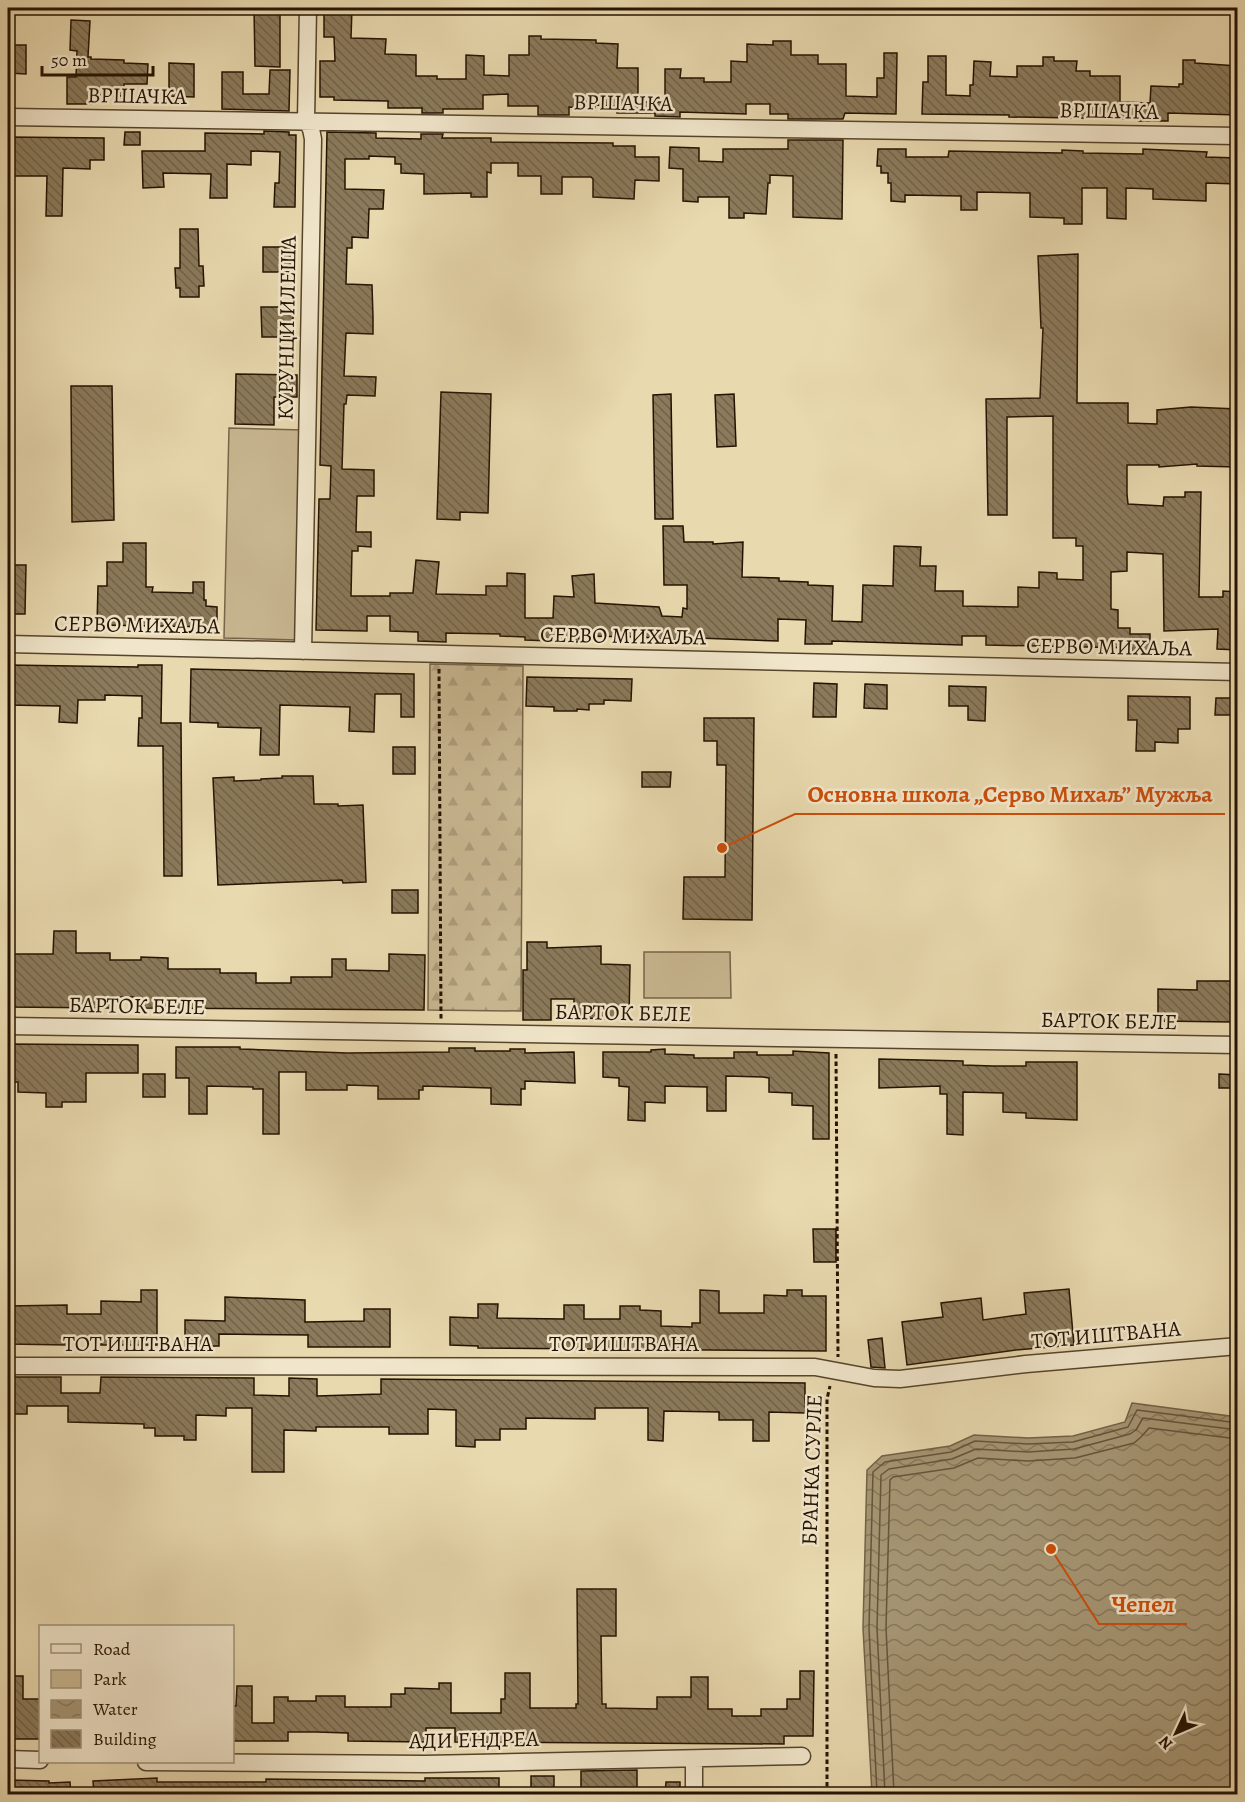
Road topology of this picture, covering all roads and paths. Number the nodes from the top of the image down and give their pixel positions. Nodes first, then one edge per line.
1 (308, 8) edge
2 (8, 117) edge
3 (306, 120) junction
4 (1238, 136) edge
5 (8, 644) edge
6 (303, 651) junction
7 (439, 654) junction
8 (1238, 672) edge
9 (8, 1026) edge
10 (441, 1033) junction
11 (836, 1039) junction
12 (1238, 1045) edge
13 (1238, 1346) edge
14 (8, 1366) edge
15 (835, 1371) junction
16 (802, 1756) dead end
17 (8, 1759) edge
18 (694, 1759) junction
19 (39, 1760) edge
20 (234, 1762) edge
21 (694, 1794) edge
22 (826, 1794) edge

1 - 3 street, КУРУНЦИ ИЛЕША
2 - 3 street, ВРШАЧКА
3 - 4 street, ВРШАЧКА
3 - 6 street, КУРУНЦИ ИЛЕША
5 - 6 street, СЕРВО МИХАЉА
6 - 7 street, СЕРВО МИХАЉА
7 - 8 street, СЕРВО МИХАЉА
7 - 10 path
9 - 10 street, БАРТОК БЕЛЕ
10 - 11 street, БАРТОК БЕЛЕ
11 - 12 street, БАРТОК БЕЛЕ
11 - 15 path, БРАНКА СУРЛЕ
13 - 15 street, ТОТ ИШТВАНА
14 - 15 street, ТОТ ИШТВАНА
15 - 22 path, БРАНКА СУРЛЕ
16 - 18 street, АДИ ЕНДРЕА
17 - 19 street
18 - 20 street, АДИ ЕНДРЕА
18 - 21 street

